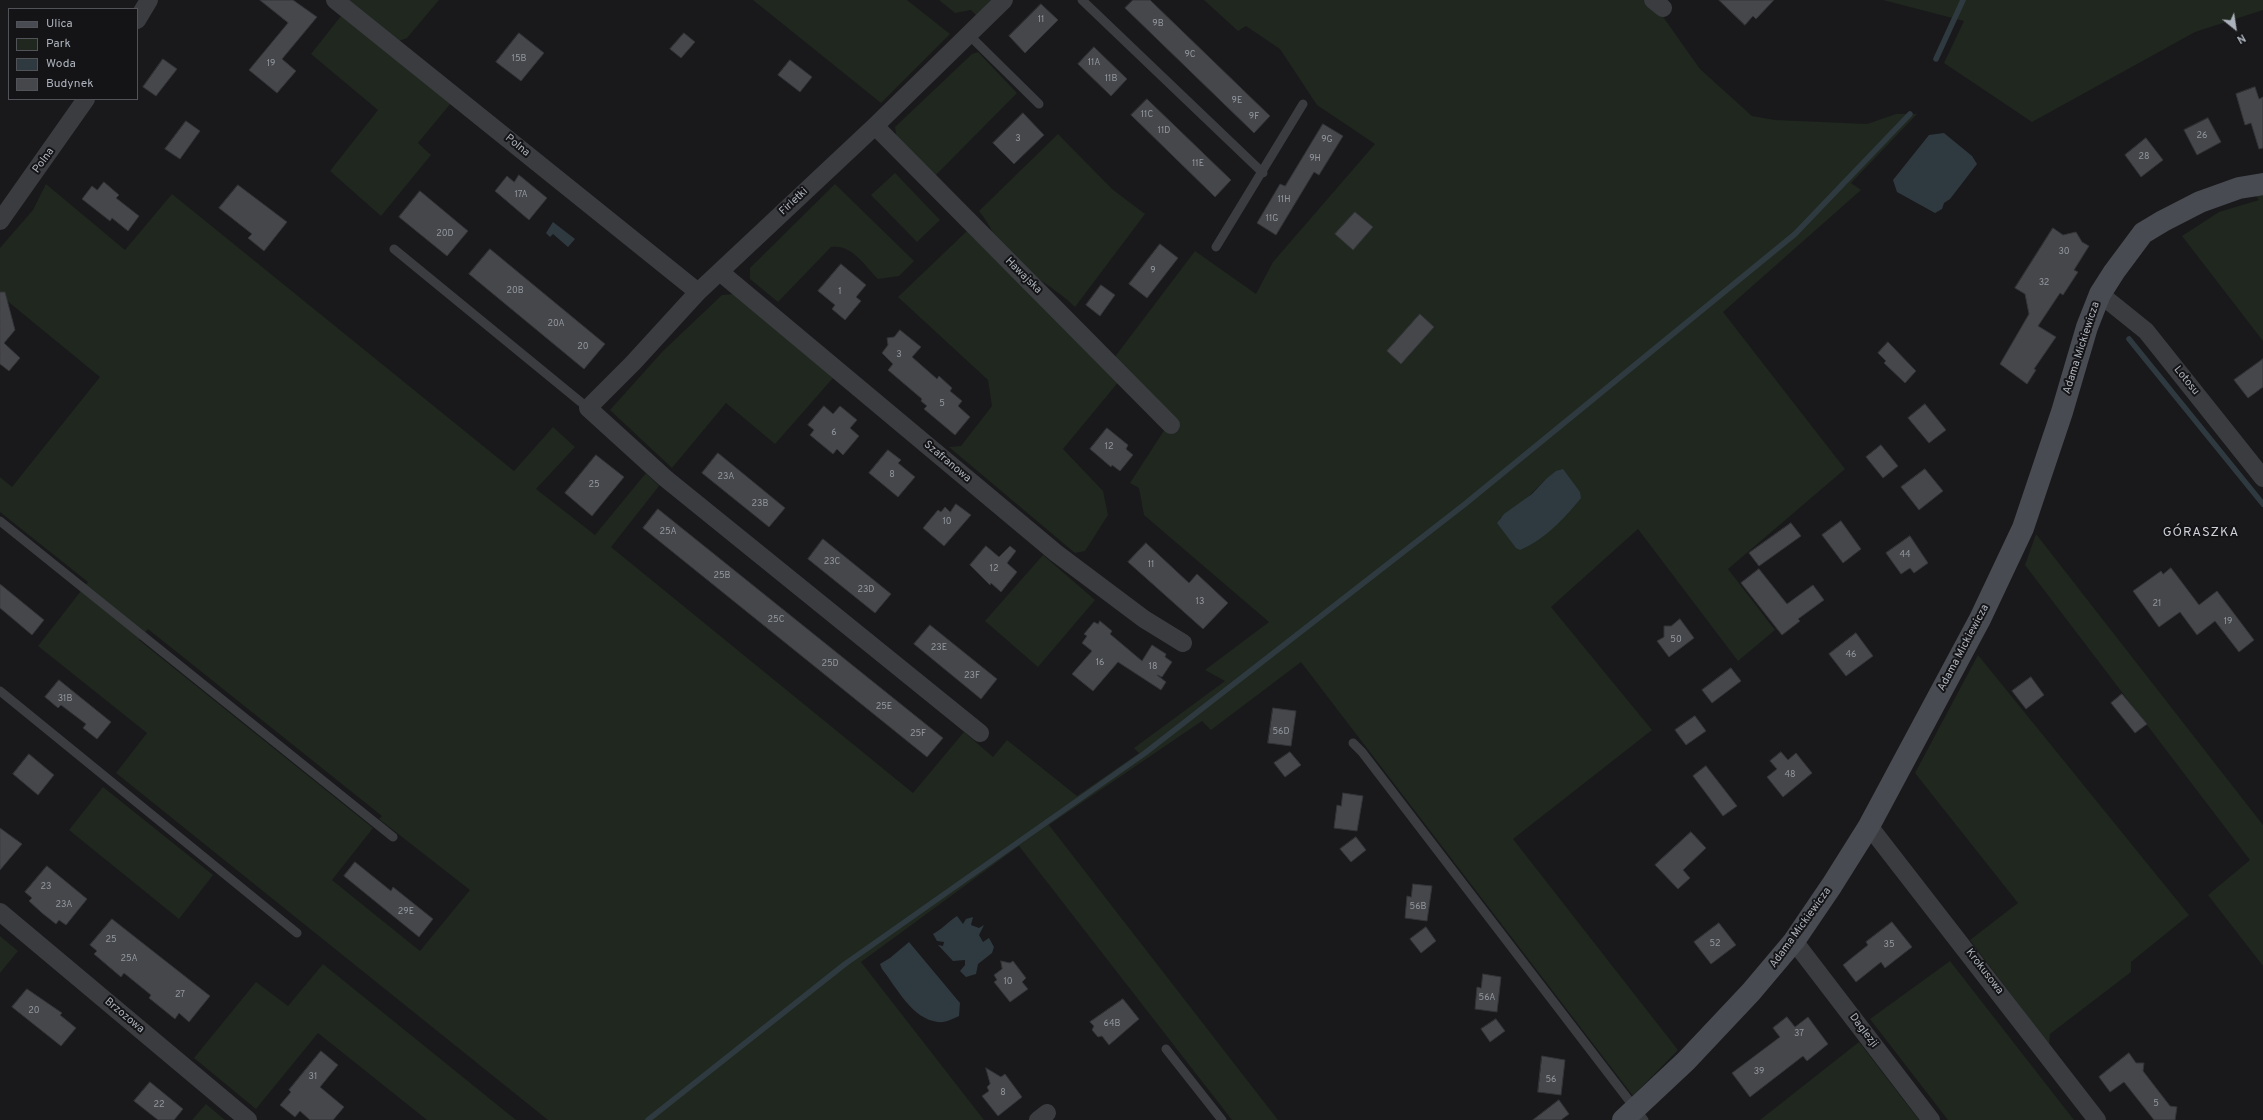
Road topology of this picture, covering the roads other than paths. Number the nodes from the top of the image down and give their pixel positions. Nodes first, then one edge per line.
1 (149, 0) edge
2 (335, 0) edge
3 (1004, 0) edge
4 (1082, 0) edge
5 (138, 18) edge
6 (968, 34) junction
7 (85, 100) edge
8 (1039, 104) dead end
9 (1303, 104) dead end
10 (875, 126) junction
11 (1263, 173) junction
12 (2263, 184) edge
13 (0, 221) edge
14 (1216, 247) dead end
15 (394, 249) dead end
16 (720, 272) junction
17 (698, 292) junction
18 (2100, 294) junction
19 (588, 408) junction
20 (1171, 426) dead end
21 (2263, 478) edge
22 (0, 521) edge
23 (1183, 643) dead end
24 (0, 691) edge
25 (980, 733) dead end
26 (1353, 743) dead end
27 (1869, 826) junction
28 (393, 837) dead end
29 (0, 912) edge
30 (297, 933) dead end
31 (1794, 941) junction
32 (1166, 1049) dead end
33 (1634, 1116) edge
34 (248, 1120) edge
35 (1222, 1120) edge
36 (1931, 1120) edge
37 (2097, 1120) edge

1 - 5 street
2 - 17 street, Polna
3 - 6 street, Firletki
4 - 11 lane
6 - 8 lane
6 - 10 street, Firletki
7 - 13 street, Polna
9 - 11 lane
10 - 16 street, Firletki
10 - 20 street, Hawajska
11 - 14 lane
12 - 18 street, Adama Mickiewicza
15 - 19 lane
16 - 17 street, Firletki
16 - 23 street, Szafranowa
17 - 19 street, Firletki
18 - 21 street, Lotosu
18 - 27 street, Adama Mickiewicza
19 - 25 street
22 - 28 lane
24 - 30 lane
26 - 33 lane
27 - 31 street, Adama Mickiewicza
27 - 37 street, Krokusowa
29 - 34 street, Brzozowa
31 - 33 street, Adama Mickiewicza
31 - 36 street, Daglezji
32 - 35 lane

